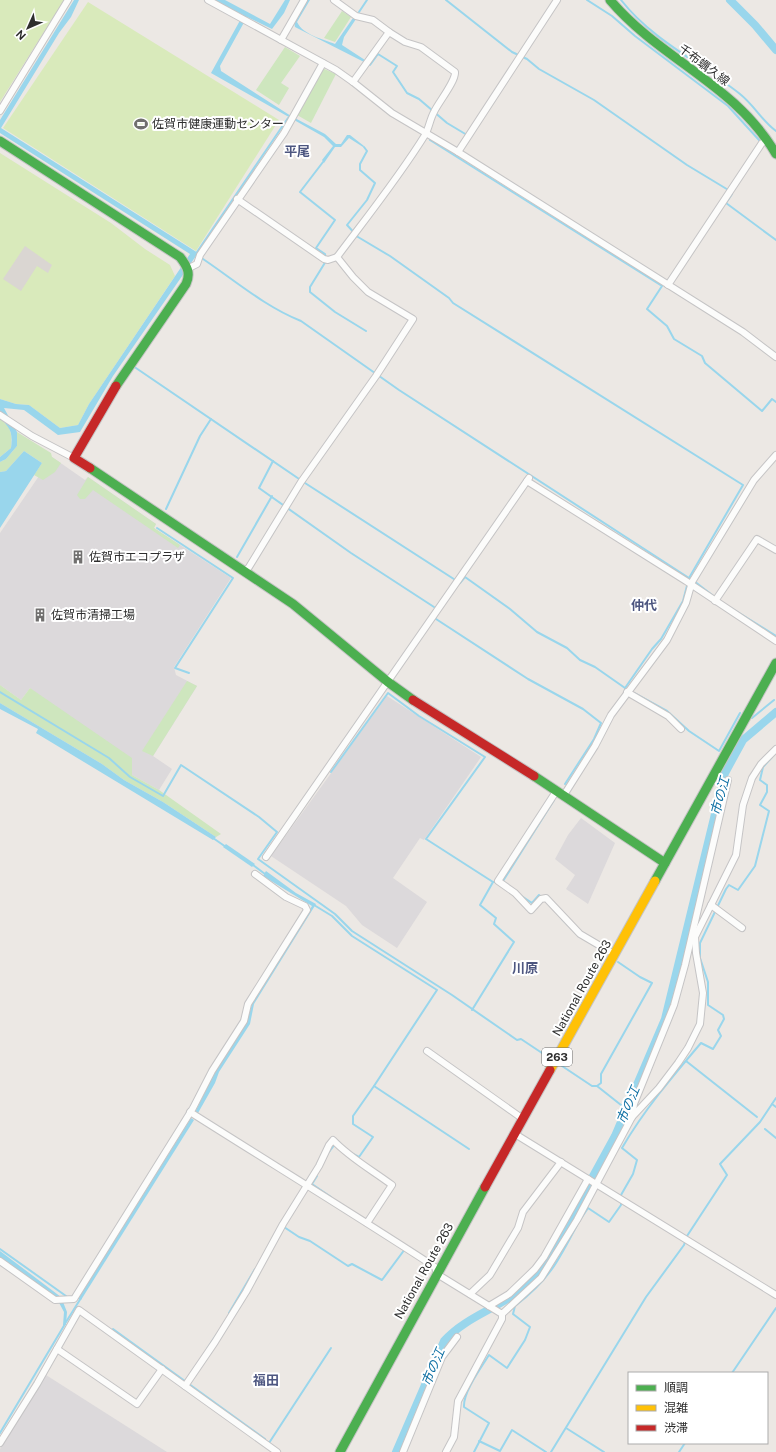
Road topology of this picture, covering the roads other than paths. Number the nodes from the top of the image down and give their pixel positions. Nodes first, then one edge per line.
1 (68, 0) edge
2 (208, 0) edge
3 (304, 0) edge
4 (335, 0) edge
5 (557, 0) edge
6 (610, 0) edge
7 (220, 3) edge
8 (389, 32) junction
9 (282, 40) junction
10 (323, 63) junction
11 (353, 82) junction
12 (0, 111) edge
13 (426, 133) junction
14 (0, 141) edge
15 (768, 141) junction
16 (458, 152) junction
17 (776, 154) edge
18 (237, 199) junction
19 (337, 257) junction
20 (189, 268) junction
21 (668, 285) junction
22 (776, 356) edge
23 (1, 416) edge
24 (776, 455) edge
25 (74, 458) junction
26 (776, 550) edge
27 (244, 572) junction
28 (691, 582) junction
29 (717, 598) junction
30 (776, 642) edge
31 (776, 663) edge
32 (388, 682) junction
33 (629, 691) junction
34 (681, 729) dead end
35 (776, 749) edge
36 (728, 780) dead end
37 (560, 792) junction
38 (266, 857) dead end
39 (665, 864) junction
40 (255, 874) dead end
41 (715, 907) junction
42 (742, 928) dead end
43 (614, 954) junction
44 (427, 1051) dead end
45 (193, 1114) junction
46 (632, 1117) junction
47 (523, 1120) junction
48 (515, 1134) junction
49 (561, 1162) junction
50 (588, 1178) junction
51 (597, 1184) junction
52 (307, 1186) junction
53 (368, 1221) junction
54 (0, 1261) edge
55 (438, 1274) junction
56 (470, 1294) junction
57 (776, 1295) edge
58 (489, 1306) junction
59 (499, 1312) junction
60 (457, 1337) dead end
61 (57, 1349) junction
62 (162, 1369) junction
63 (187, 1383) junction
64 (0, 1444) edge
65 (276, 1452) edge
66 (340, 1452) edge
67 (403, 1452) edge
68 (446, 1452) edge

1 - 12 street
2 - 7 street
3 - 9 street
4 - 8 street
5 - 16 street
6 - 15 main road, 千布蠣久線
7 - 9 street
8 - 11 street
8 - 13 street
9 - 10 street
10 - 11 street
10 - 18 street
11 - 13 street
13 - 16 street
13 - 19 street
14 - 20 main road
15 - 17 main road, 千布蠣久線
15 - 21 street
16 - 21 street
18 - 19 street
18 - 20 street
19 - 27 street
20 - 25 main road
21 - 22 street
23 - 25 street
24 - 28 street
25 - 27 main road
26 - 29 street
27 - 32 main road
28 - 29 street
28 - 32 street
28 - 33 street
29 - 30 street
31 - 39 main road, National Route 263 / 263
32 - 37 main road
32 - 38 street
33 - 34 street
33 - 37 street
35 - 41 street
36 - 46 street
37 - 39 main road
37 - 43 street
39 - 43 main road, National Route 263 / 263
40 - 45 street
41 - 42 street
41 - 46 street
43 - 47 main road, National Route 263 / 263
44 - 47 street
45 - 52 street
45 - 54 street
46 - 51 street
47 - 48 main road, National Route 263 / 263
48 - 49 street
48 - 55 main road, National Route 263 / 263
49 - 50 street
49 - 56 street
50 - 51 street
50 - 58 street
51 - 57 street
51 - 59 street
52 - 53 street
52 - 53 street
52 - 63 street
53 - 55 street
55 - 56 street
55 - 66 main road, National Route 263 / 263
56 - 58 street
58 - 59 street
59 - 68 street
60 - 67 street
61 - 62 street
61 - 62 street
61 - 64 street
62 - 63 street
63 - 65 street

